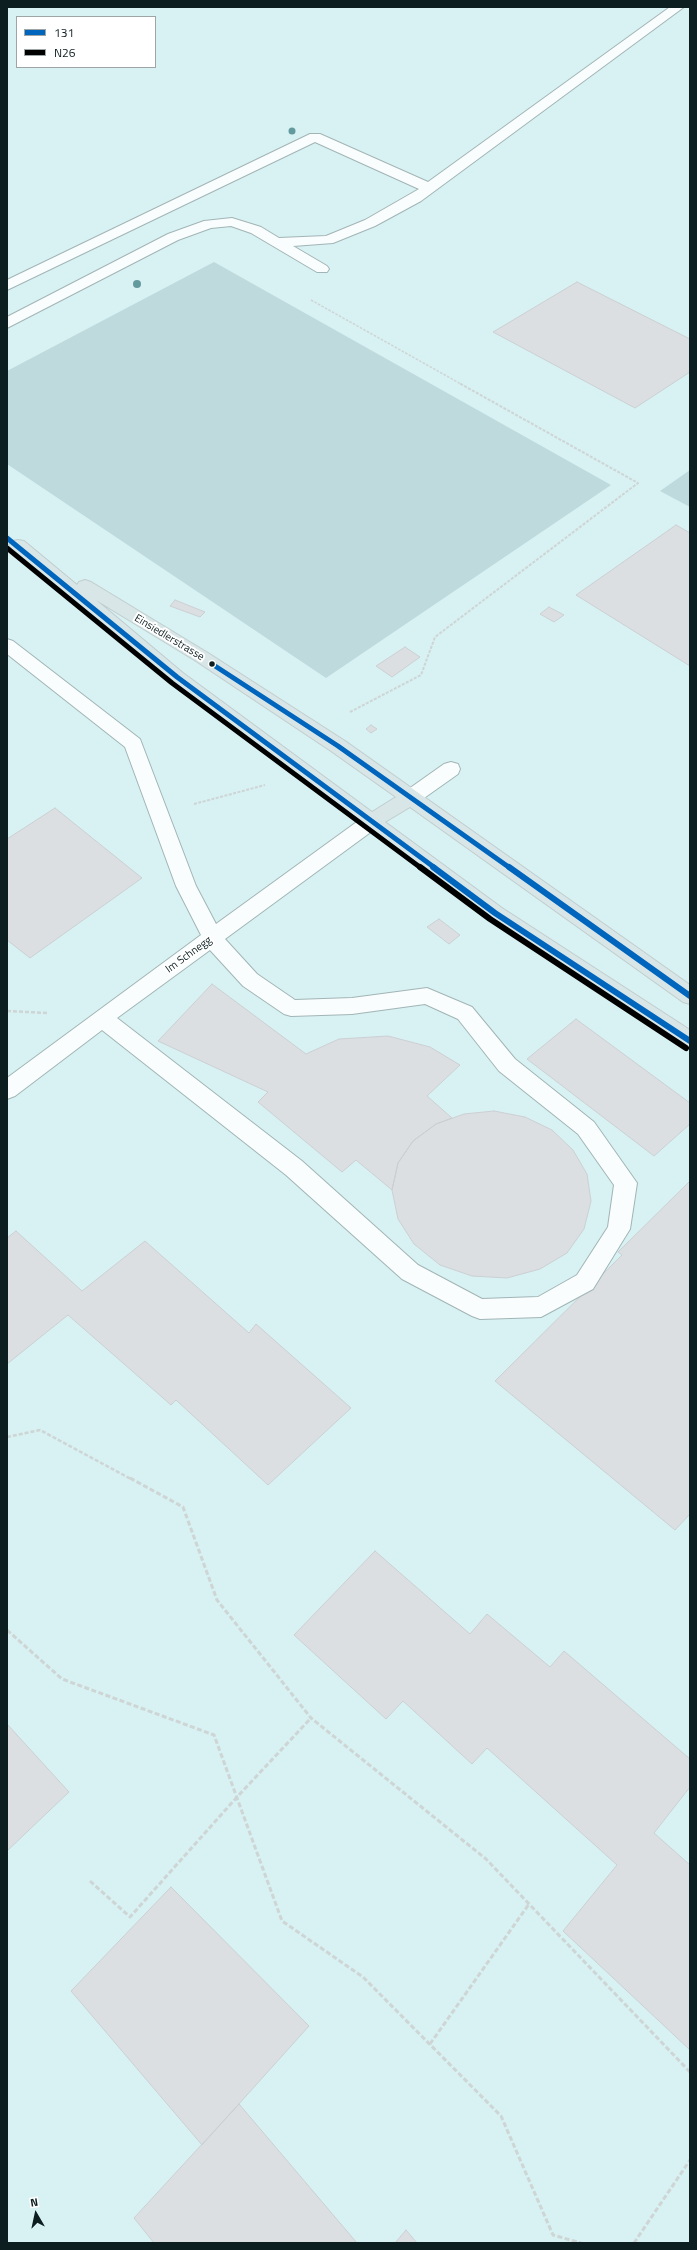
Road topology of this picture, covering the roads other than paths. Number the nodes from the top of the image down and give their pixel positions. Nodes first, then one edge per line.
1 (678, 7) edge
2 (429, 188) junction
3 (280, 242) junction
4 (322, 269) road end
5 (7, 286) edge
6 (7, 323) edge
7 (12, 542) edge
8 (7, 645) edge
9 (451, 769) dead end
10 (410, 798) junction
11 (372, 821) junction
12 (213, 938) junction
13 (690, 996) edge
14 (102, 1018) junction
15 (690, 1041) edge
16 (7, 1090) edge

1 - 2 street
2 - 3 street
2 - 5 street
3 - 4 street
3 - 6 street
7 - 10 main road, Einsiedlerstrasse
7 - 11 main road, Einsiedlerstrasse
8 - 12 street
9 - 10 street
10 - 11 main road
10 - 13 main road, Einsiedlerstrasse
11 - 12 street, Im Schnegg
11 - 15 main road, Einsiedlerstrasse
12 - 14 street, Im Schnegg
12 - 14 street
14 - 16 street, Im Schnegg

